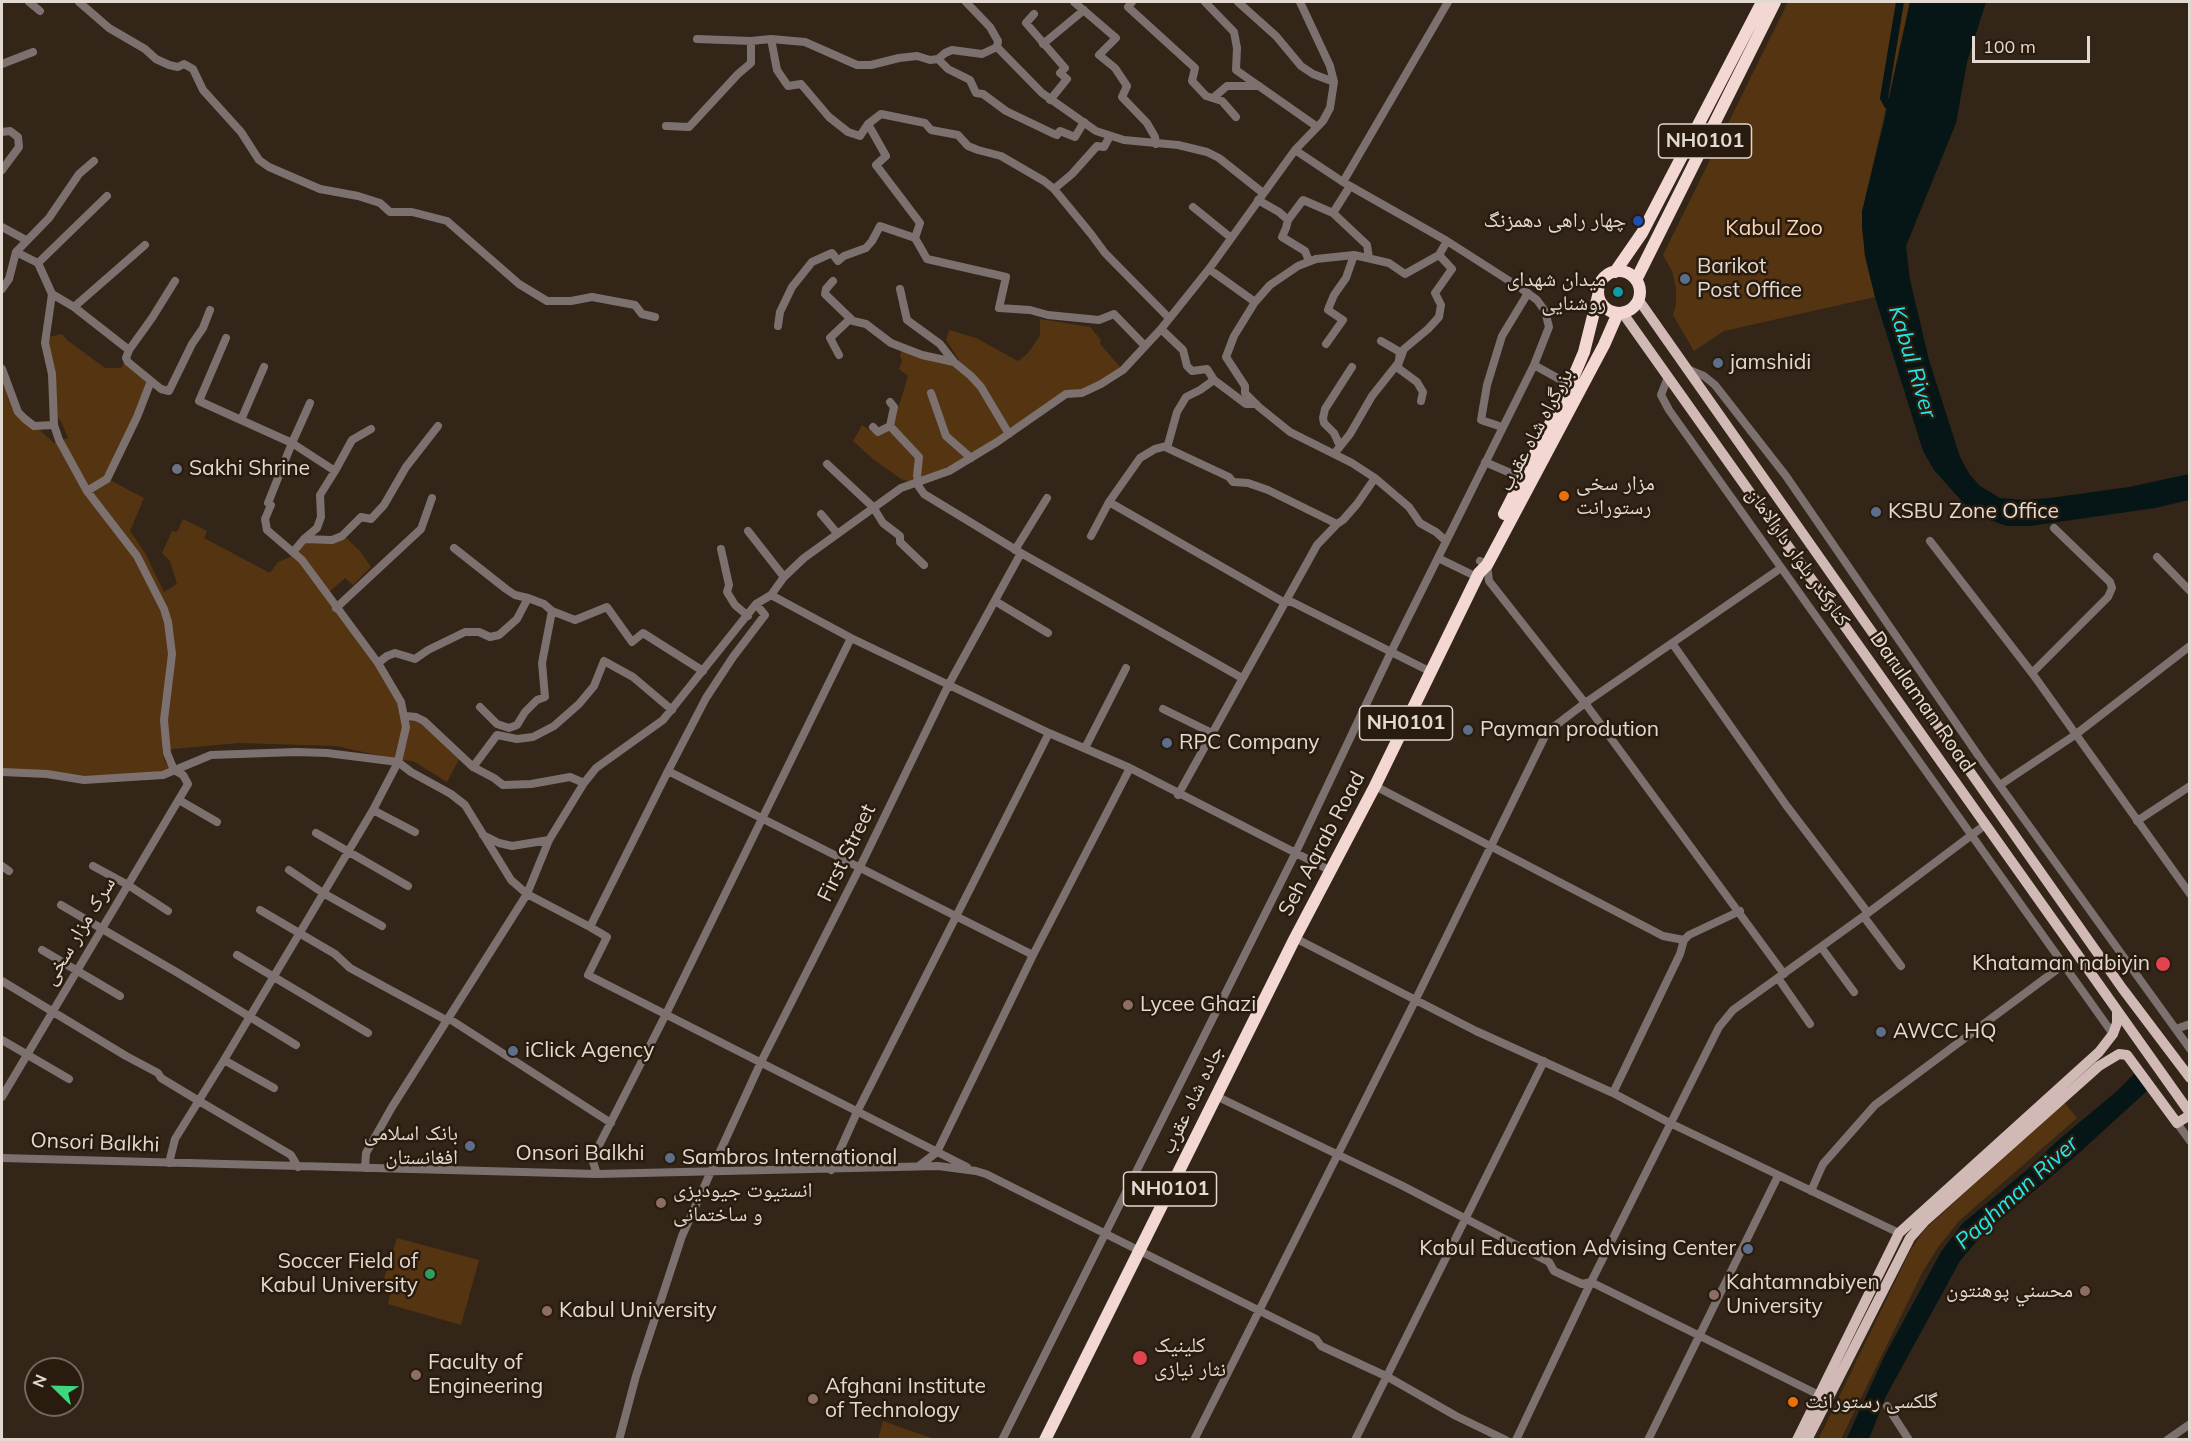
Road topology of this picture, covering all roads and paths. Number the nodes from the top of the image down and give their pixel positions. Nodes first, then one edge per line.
1 (29, 2) edge
2 (79, 2) edge
3 (966, 2) edge
4 (1074, 2) edge
5 (1132, 2) edge
6 (1205, 2) edge
7 (1238, 2) edge
8 (1300, 2) edge
9 (1448, 2) edge
10 (1762, 2) edge
11 (1775, 2) edge
12 (1084, 10) junction
13 (40, 11) dead end
14 (1034, 15) dead end
15 (697, 39) dead end
16 (771, 39) junction
17 (751, 41) junction
18 (1043, 44) junction
19 (997, 47) junction
20 (33, 52) dead end
21 (938, 59) junction
22 (2, 64) edge
23 (1335, 82) junction
24 (1259, 86) junction
25 (1213, 98) junction
26 (1050, 100) junction
27 (1236, 117) dead end
28 (1084, 122) junction
29 (868, 124) junction
30 (666, 126) dead end
31 (1316, 126) junction
32 (2, 132) edge
33 (1110, 136) junction
34 (1156, 144) junction
35 (1295, 150) junction
36 (94, 161) dead end
37 (2, 170) edge
38 (1346, 184) junction
39 (1054, 189) junction
40 (107, 196) dead end
41 (1261, 196) junction
42 (1193, 207) dead end
43 (1333, 213) junction
44 (1288, 220) junction
45 (2, 227) edge
46 (1230, 237) junction
47 (915, 238) junction
48 (26, 240) junction
49 (1447, 241) junction
50 (145, 245) dead end
51 (16, 252) junction
52 (1354, 255) junction
53 (1439, 255) junction
54 (1369, 258) junction
55 (1309, 261) junction
56 (38, 263) junction
57 (1209, 269) junction
58 (1615, 272) junction
59 (1636, 280) junction
60 (175, 281) dead end
61 (833, 281) dead end
62 (900, 289) dead end
63 (2, 290) edge
64 (1528, 293) junction
65 (52, 294) junction
66 (1598, 296) junction
67 (1638, 299) junction
68 (1255, 302) junction
69 (74, 307) junction
70 (210, 310) dead end
71 (1620, 313) junction
72 (655, 317) dead end
73 (1169, 318) junction
74 (850, 319) junction
75 (778, 326) dead end
76 (1161, 329) junction
77 (226, 338) dead end
78 (1381, 341) dead end
79 (1326, 344) dead end
80 (1145, 346) junction
81 (129, 350) junction
82 (839, 355) dead end
83 (954, 362) junction
84 (1399, 362) junction
85 (1534, 365) junction
86 (264, 368) dead end
87 (1352, 368) dead end
88 (1686, 368) junction
89 (2, 369) edge
90 (1668, 377) junction
91 (1214, 380) junction
92 (150, 381) junction
93 (1570, 385) junction
94 (931, 393) dead end
95 (1422, 401) dead end
96 (890, 402) dead end
97 (310, 403) dead end
98 (1256, 404) junction
99 (241, 420) junction
100 (54, 425) junction
101 (438, 426) dead end
102 (890, 426) junction
103 (873, 427) dead end
104 (1502, 427) junction
105 (371, 429) dead end
106 (1009, 434) junction
107 (291, 443) junction
108 (1167, 446) junction
109 (1340, 446) junction
110 (1334, 454) junction
111 (971, 458) junction
112 (1485, 462) junction
113 (827, 464) dead end
114 (335, 471) junction
115 (1374, 478) junction
116 (1522, 478) junction
117 (918, 484) junction
118 (87, 491) junction
119 (432, 498) dead end
120 (1047, 498) dead end
121 (1109, 502) junction
122 (873, 507) junction
123 (821, 514) dead end
124 (1337, 524) junction
125 (2055, 528) dead end
126 (748, 531) dead end
127 (837, 533) junction
128 (1091, 536) dead end
129 (304, 539) junction
130 (1446, 541) junction
131 (1930, 541) dead end
132 (454, 548) dead end
133 (721, 549) dead end
134 (1018, 551) junction
135 (293, 552) junction
136 (2157, 557) dead end
137 (1438, 558) junction
138 (924, 566) dead end
139 (1781, 568) junction
140 (1481, 569) junction
141 (784, 577) junction
142 (2190, 591) edge
143 (771, 595) junction
144 (528, 598) junction
145 (994, 601) junction
146 (1285, 603) junction
147 (756, 604) junction
148 (336, 608) junction
149 (552, 611) junction
150 (748, 616) junction
151 (1048, 633) dead end
152 (851, 638) junction
153 (1672, 643) junction
154 (2190, 646) edge
155 (1392, 652) junction
156 (378, 663) junction
157 (1126, 668) dead end
158 (703, 671) junction
159 (1431, 672) junction
160 (2032, 673) junction
161 (1242, 678) junction
162 (949, 684) junction
163 (1585, 703) junction
164 (480, 708) dead end
165 (1164, 709) dead end
166 (672, 710) junction
167 (405, 716) junction
168 (1049, 733) junction
169 (1212, 733) junction
170 (2075, 735) junction
171 (1085, 748) junction
172 (398, 762) junction
173 (473, 767) junction
174 (1130, 768) junction
175 (174, 770) junction
176 (668, 771) junction
177 (2, 772) edge
178 (584, 783) junction
179 (2000, 785) junction
180 (1375, 786) junction
181 (2190, 786) edge
182 (1178, 795) junction
183 (179, 800) junction
184 (373, 810) junction
185 (763, 820) junction
186 (2138, 821) junction
187 (217, 822) dead end
188 (1985, 825) junction
189 (415, 832) dead end
190 (316, 833) dead end
191 (482, 835) junction
192 (1972, 835) junction
193 (549, 840) junction
194 (1491, 847) junction
195 (349, 851) junction
196 (1295, 854) junction
197 (93, 866) dead end
198 (860, 867) junction
199 (289, 870) dead end
200 (1331, 871) junction
201 (128, 885) junction
202 (408, 885) dead end
203 (323, 893) junction
204 (527, 894) junction
205 (2190, 894) edge
206 (61, 905) dead end
207 (260, 910) dead end
208 (168, 911) dead end
209 (1740, 911) junction
210 (1866, 915) junction
211 (955, 917) junction
212 (382, 926) dead end
213 (590, 927) junction
214 (101, 929) junction
215 (298, 934) junction
216 (1294, 938) junction
217 (1684, 940) junction
218 (1821, 947) junction
219 (42, 950) dead end
220 (1033, 955) junction
221 (237, 956) dead end
222 (2064, 965) junction
223 (1901, 966) dead end
224 (76, 971) junction
225 (273, 976) junction
226 (1781, 976) junction
227 (2115, 976) junction
228 (2, 981) edge
229 (2100, 987) junction
230 (1854, 992) dead end
231 (120, 996) dead end
232 (1415, 1000) junction
233 (53, 1011) junction
234 (2117, 1011) junction
235 (666, 1014) junction
236 (250, 1016) junction
237 (447, 1019) junction
238 (1810, 1024) dead end
239 (2190, 1024) edge
240 (2176, 1029) junction
241 (368, 1033) dead end
242 (2113, 1034) junction
243 (2, 1041) edge
244 (296, 1045) dead end
245 (2190, 1049) edge
246 (26, 1055) junction
247 (224, 1060) junction
248 (1544, 1061) junction
249 (761, 1062) junction
250 (2187, 1075) edge
251 (69, 1079) dead end
252 (274, 1088) dead end
253 (1613, 1093) junction
254 (1216, 1095) junction
255 (2, 1096) edge
256 (199, 1101) junction
257 (857, 1112) junction
258 (2190, 1114) edge
259 (610, 1123) junction
260 (1670, 1123) junction
261 (2177, 1123) junction
262 (2190, 1141) edge
263 (937, 1152) junction
264 (1336, 1155) junction
265 (2, 1158) edge
266 (169, 1163) junction
267 (298, 1167) junction
268 (919, 1167) junction
269 (365, 1168) junction
270 (831, 1170) junction
271 (976, 1171) junction
272 (712, 1172) junction
273 (597, 1174) junction
274 (1778, 1176) junction
275 (1811, 1191) junction
276 (1466, 1220) junction
277 (1899, 1233) junction
278 (1104, 1234) junction
279 (1139, 1252) junction
280 (1591, 1282) junction
281 (1258, 1312) junction
282 (1700, 1337) junction
283 (1388, 1377) junction
284 (1819, 1395) junction
285 (1887, 1406) dead end
286 (2188, 1426) edge
287 (1803, 1438) edge
288 (619, 1440) edge
289 (1002, 1440) edge
290 (1045, 1440) edge
291 (1194, 1440) edge
292 (1355, 1440) edge
293 (1506, 1440) edge
294 (1516, 1440) edge
295 (1648, 1440) edge
296 (1910, 1440) edge
297 (2167, 1440) edge

1 - 13 street
2 - 72 street
3 - 19 street
4 - 12 street
5 - 25 street
6 - 24 street
7 - 23 street
8 - 23 street
9 - 38 street
10 - 58 highway, NH0101
11 - 59 highway, NH0101
12 - 18 street
12 - 34 street
14 - 18 street
15 - 17 street
16 - 17 street
16 - 21 street
16 - 29 street
17 - 30 street
18 - 26 street
19 - 21 street
19 - 26 street
20 - 22 street
21 - 28 street
23 - 31 street
24 - 25 street
24 - 31 street
25 - 27 street
26 - 28 street
28 - 33 street
29 - 39 street
29 - 47 street
31 - 35 street
32 - 37 street
33 - 34 street
33 - 39 street
34 - 41 street
35 - 38 street
35 - 41 street
36 - 48 street
38 - 43 street
38 - 49 street
39 - 73 street
40 - 56 street
41 - 44 street
41 - 46 street
42 - 46 street
43 - 44 street
43 - 54 street
44 - 55 street
45 - 48 street
46 - 57 street
47 - 75 street
47 - 80 street
48 - 51 street
49 - 53 street
49 - 64 street
50 - 69 street
51 - 56 street
51 - 63 street
52 - 54 street
52 - 55 street
52 - 79 street
53 - 54 street
53 - 84 street
55 - 68 street
56 - 65 street
57 - 68 street
57 - 73 street
58 - 59 highway
58 - 66 highway, NH0101
59 - 67 highway
60 - 81 street
61 - 74 street
62 - 83 street
64 - 85 street
64 - 104 street
65 - 69 street
65 - 100 street
66 - 71 highway
66 - 93 highway, بزرگراه شاه عقرب / NH0101
67 - 71 highway, NH0101
67 - 88 main road, Darulaman Road
68 - 98 street
69 - 81 street
70 - 92 street
71 - 90 main road, Darulaman Road
71 - 140 highway, بزرگراه شاه عقرب / NH0101
73 - 76 street
74 - 82 street
74 - 83 street
76 - 80 street
76 - 91 street
77 - 99 street
78 - 84 street
80 - 106 street
81 - 92 street
83 - 106 street
84 - 95 street
84 - 109 street
85 - 93 street
85 - 104 street
86 - 99 street
87 - 109 street
88 - 179 street, کنارگذر بلوار دارالامان
88 - 227 main road, Darulaman Road
89 - 100 street
90 - 139 street, کنارگذر بلوار دارالامان
90 - 188 main road, Darulaman Road
91 - 98 street
91 - 108 street
92 - 118 street
93 - 116 highway, Seh Aqrab Road / NH0101
94 - 111 street
96 - 102 street
97 - 107 street
98 - 110 street
99 - 107 street
100 - 118 street
101 - 129 street
102 - 103 street
102 - 117 street
104 - 112 street
105 - 114 street
106 - 111 street
107 - 114 street
107 - 135 street
108 - 121 street
108 - 124 street
109 - 110 street
110 - 115 street
111 - 117 street
112 - 116 street
112 - 130 street
113 - 122 street
114 - 129 street
115 - 124 street
115 - 130 street
116 - 140 highway, Seh Aqrab Road / NH0101
117 - 122 street
117 - 134 street
118 - 175 street
119 - 148 street
120 - 134 street, First Street
121 - 128 street
121 - 146 street
122 - 127 street
122 - 138 street
123 - 127 street
124 - 146 street
125 - 160 street
126 - 141 street
127 - 141 street
129 - 135 street
130 - 137 street
131 - 160 street
132 - 144 street
133 - 150 street
134 - 145 street, First Street
134 - 161 street
135 - 148 street
136 - 142 street
137 - 140 street
137 - 155 street
139 - 153 street
139 - 192 street, کنارگذر بلوار دارالامان
140 - 159 highway, Seh Aqrab Road / NH0101
140 - 163 street
141 - 143 street
143 - 147 street
143 - 152 street
144 - 149 street
144 - 156 street
145 - 151 street
145 - 162 street, First Street
146 - 155 street
146 - 161 street
147 - 150 street
147 - 176 street
148 - 156 street
149 - 158 street
149 - 164 street
150 - 158 street
152 - 162 street
152 - 185 street
153 - 163 street
153 - 210 street
154 - 170 street
155 - 159 street
155 - 196 street
156 - 167 street
157 - 171 street
158 - 166 street
159 - 180 highway, Seh Aqrab Road / NH0101
160 - 170 street
161 - 169 street
162 - 168 street
162 - 198 street, First Street
163 - 194 street
163 - 209 street
165 - 169 street
166 - 173 street
166 - 178 street
167 - 172 street
167 - 173 street
168 - 171 street
168 - 211 street
169 - 182 street
170 - 179 street
170 - 186 street
171 - 174 street
172 - 175 street
172 - 184 street
172 - 191 street
173 - 178 street
174 - 182 street
174 - 220 street
175 - 177 street
175 - 183 street, سرک مزار سخی
176 - 185 street
176 - 213 street
178 - 193 street
179 - 240 street, کنارگذر بلوار دارالامان
180 - 194 street
180 - 200 highway, Seh Aqrab Road / NH0101
181 - 186 street
182 - 196 street
183 - 187 street
183 - 201 street, سرک مزار سخی
184 - 189 street
184 - 195 street
185 - 198 street
185 - 235 street
186 - 205 street
188 - 192 street
188 - 229 main road, Darulaman Road
190 - 195 street
191 - 193 street
191 - 204 street
192 - 210 street
192 - 222 street, کنارگذر بلوار دارالامان
193 - 204 street
194 - 217 street
194 - 232 street
195 - 202 street
195 - 203 street
196 - 200 street
196 - 278 street
197 - 201 street
198 - 211 street
198 - 249 street, First Street
199 - 203 street
200 - 216 highway, Seh Aqrab Road / NH0101
201 - 208 street
201 - 214 street, سرک مزار سخی
203 - 212 street
203 - 215 street
204 - 213 street
204 - 237 street
206 - 214 street
207 - 215 street
209 - 217 street
209 - 226 street
210 - 218 street
210 - 223 street
211 - 220 street
211 - 257 street
213 - 235 street
214 - 224 street, سرک مزار سخی
214 - 236 street
215 - 225 street
215 - 237 street
216 - 232 street
216 - 254 highway, جاده شاه عقرب / NH0101
217 - 253 street
218 - 226 street
218 - 230 street
219 - 224 street
220 - 263 street
221 - 225 street
222 - 242 street, کنارگذر بلوار دارالامان
222 - 275 street
224 - 231 street
224 - 233 street, سرک مزار سخی
225 - 236 street
225 - 241 street
226 - 238 street
226 - 260 street
227 - 229 main road
227 - 250 main road, Darulaman Road
228 - 233 street
229 - 234 main road, Darulaman Road
232 - 248 street
232 - 264 street
233 - 246 street, سرک مزار سخی
233 - 256 street
234 - 242 main road
234 - 258 main road, Darulaman Road
235 - 249 street
235 - 259 street
236 - 244 street
236 - 247 street
237 - 259 street
237 - 269 street
239 - 240 street
240 - 245 street, کنارگذر بلوار دارالامان
242 - 277 main road
243 - 246 street
246 - 251 street
246 - 255 street, سرک مزار سخی
247 - 252 street
247 - 256 street
248 - 253 street
248 - 276 street
249 - 257 street
249 - 272 street, First Street
253 - 260 street
254 - 264 street
254 - 279 highway, جاده شاه عقرب / NH0101
256 - 266 street
256 - 267 street
257 - 263 street
257 - 270 street
258 - 261 main road
259 - 273 street
260 - 274 street
260 - 280 street
261 - 262 street
261 - 287 main road
263 - 268 street
263 - 271 street
264 - 276 street
264 - 281 street
265 - 266 street, Onsori Balkhi
266 - 267 street, Onsori Balkhi
267 - 269 street, Onsori Balkhi
268 - 270 street, Onsori Balkhi
268 - 271 street, Onsori Balkhi
269 - 273 street, Onsori Balkhi
270 - 272 street, Onsori Balkhi
271 - 278 street, Onsori Balkhi
272 - 273 street, Onsori Balkhi
272 - 288 street, First Street
274 - 275 street
274 - 282 street
275 - 277 street
276 - 280 street
276 - 283 street
277 - 284 main road
278 - 279 street, Onsori Balkhi
278 - 289 street
279 - 281 street, Onsori Balkhi
279 - 290 highway, جاده شاه عقرب / NH0101
280 - 282 street
280 - 294 street
281 - 283 street, Onsori Balkhi
281 - 291 street
282 - 284 street
282 - 295 street
283 - 292 street
283 - 293 street, Onsori Balkhi
284 - 287 main road
285 - 296 street
286 - 297 street

